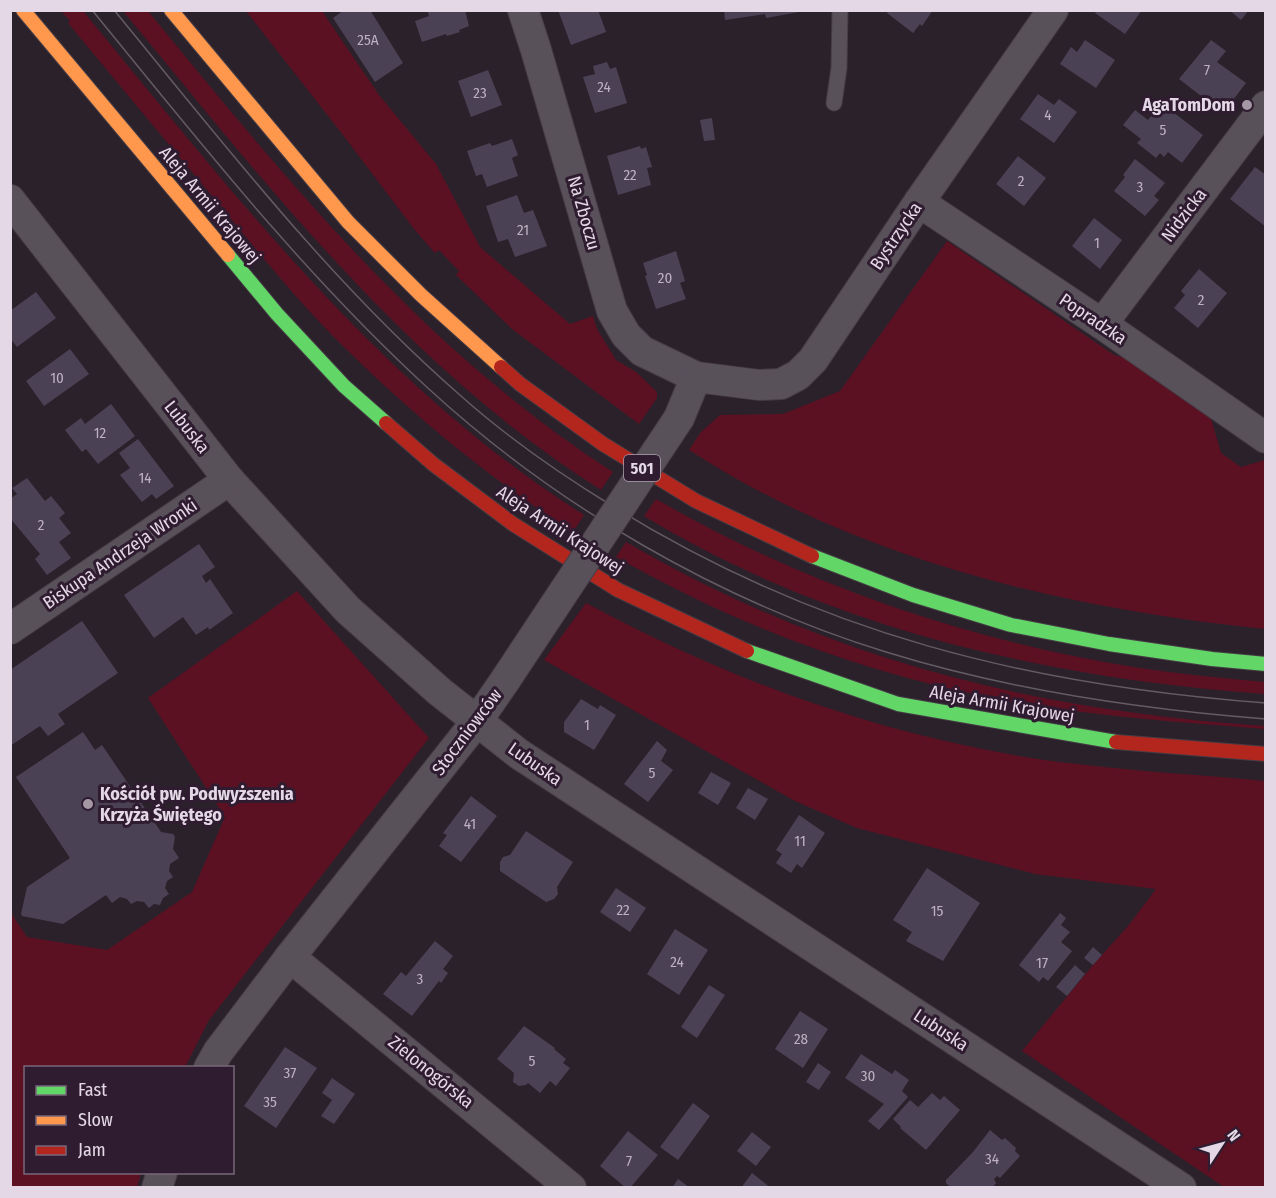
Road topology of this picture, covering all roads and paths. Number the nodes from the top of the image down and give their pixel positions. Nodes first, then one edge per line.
1 (23, 10) edge
2 (171, 10) edge
3 (523, 10) edge
4 (840, 10) edge
5 (1053, 10) edge
6 (10, 14) edge
7 (60, 56) junction
8 (834, 103) dead end
9 (1266, 106) edge
10 (10, 201) edge
11 (919, 202) junction
12 (1102, 324) junction
13 (696, 377) junction
14 (1266, 438) edge
15 (229, 480) junction
16 (10, 629) edge
17 (1266, 664) edge
18 (477, 721) junction
19 (1266, 754) edge
20 (290, 957) junction
21 (210, 1066) edge
22 (571, 1188) edge
23 (1181, 1188) edge

1 - 7 main road, Aleja Armii Krajowej
2 - 17 main road, 501
3 - 13 street, Na Zboczu
4 - 8 lane
5 - 11 street, Bystrzycka
6 - 7 lane
7 - 19 main road, Aleja Armii Krajowej
9 - 12 street, Nidzicka
10 - 15 street, Lubuska
11 - 12 street, Popradzka
11 - 13 street, Bystrzycka
12 - 14 street, Popradzka
13 - 18 street, Stoczniowców, bridge
15 - 16 street, Biskupa Andrzeja Wronki
15 - 18 street, Lubuska
18 - 20 street, Stoczniowców
18 - 23 street, Lubuska
20 - 21 street, Stoczniowców
20 - 22 street, Zielonogórska

